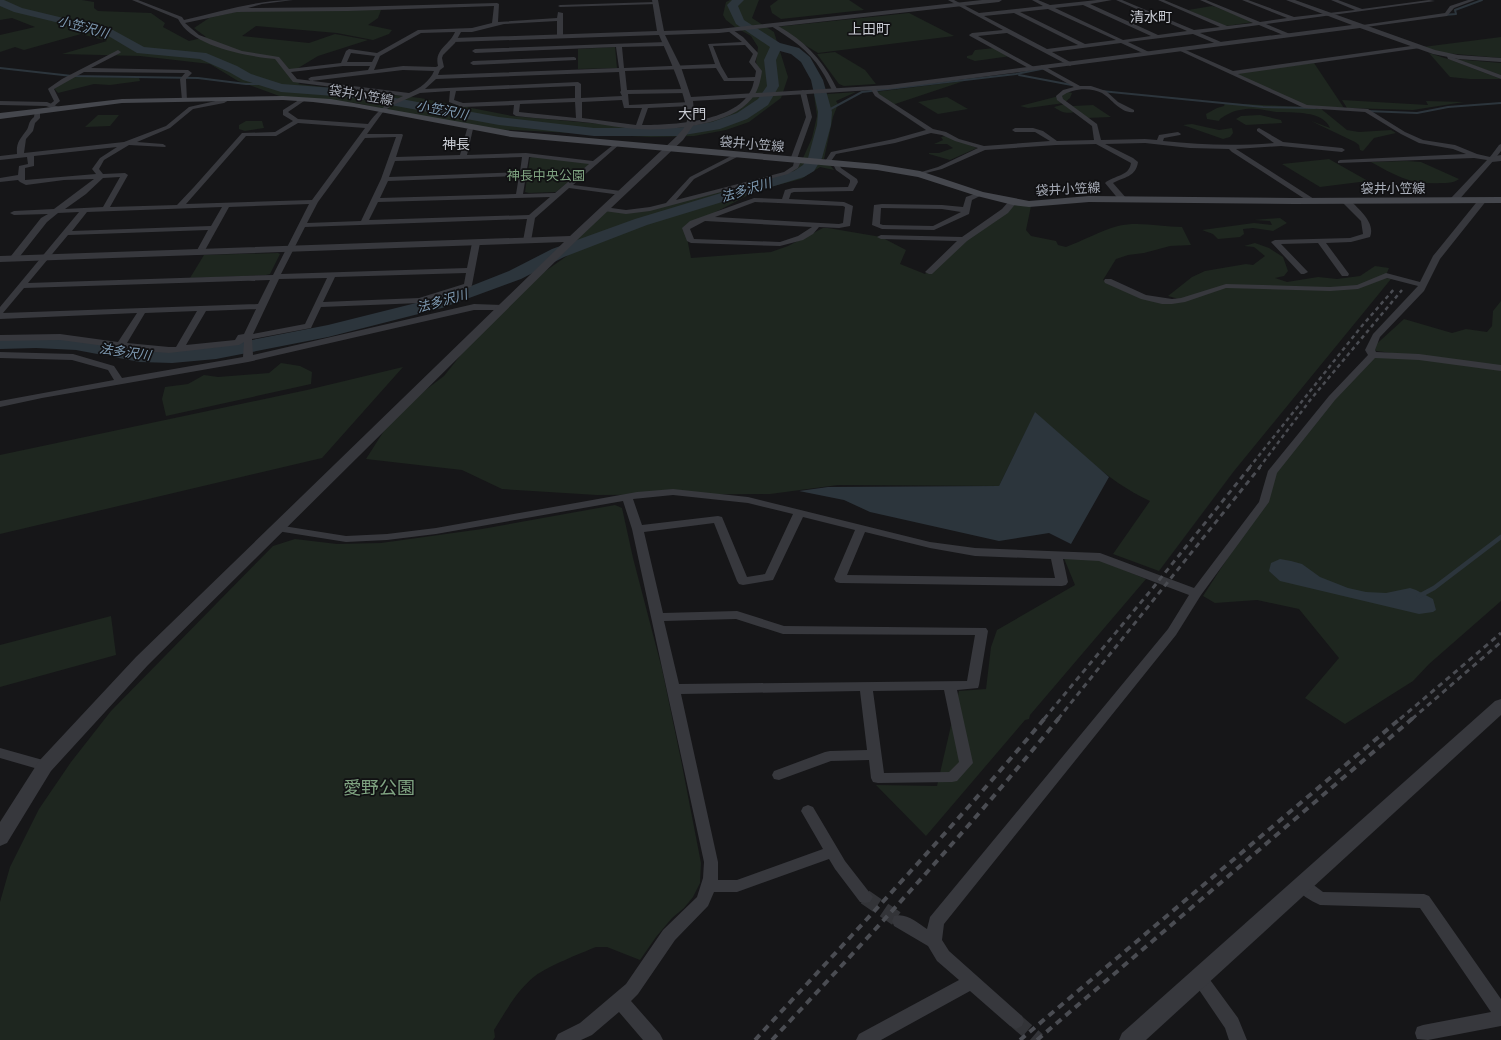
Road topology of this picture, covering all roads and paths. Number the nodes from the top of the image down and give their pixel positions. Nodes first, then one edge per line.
1 (134, 0) edge
2 (291, 0) edge
3 (950, 0) edge
4 (999, 0) edge
5 (1034, 0) edge
6 (1110, 0) edge
7 (1118, 0) edge
8 (1160, 0) edge
9 (1202, 0) edge
10 (1244, 0) edge
11 (1289, 0) edge
12 (1333, 0) edge
13 (1472, 0) edge
14 (655, 1) edge
15 (1432, 1) edge
16 (504, 3) dead end
17 (560, 3) edge
18 (1084, 3) junction
19 (1440, 3) dead end
20 (497, 4) junction
21 (959, 5) junction
22 (1446, 5) dead end
23 (1048, 7) junction
24 (1452, 7) junction
25 (237, 10) junction
26 (1363, 10) junction
27 (1015, 11) junction
28 (979, 15) junction
29 (1328, 15) junction
30 (561, 19) junction
31 (1293, 19) junction
32 (182, 22) junction
33 (495, 24) junction
34 (1261, 24) junction
35 (771, 26) junction
36 (1359, 26) junction
37 (1227, 28) junction
38 (459, 30) junction
39 (734, 30) junction
40 (1009, 31) junction
41 (1193, 32) junction
42 (661, 33) junction
43 (1288, 35) junction
44 (560, 36) junction
45 (574, 36) junction
46 (1158, 37) junction
47 (478, 39) junction
48 (454, 40) junction
49 (1122, 41) junction
50 (747, 42) junction
51 (666, 44) junction
52 (1219, 44) junction
53 (619, 45) junction
54 (1084, 46) junction
55 (574, 48) junction
56 (1418, 48) junction
57 (1179, 49) junction
58 (475, 51) junction
59 (1047, 51) junction
60 (118, 52) dead end
61 (1147, 53) junction
62 (378, 55) junction
63 (1448, 55) junction
64 (574, 59) junction
65 (1501, 60) edge
66 (473, 63) junction
67 (95, 64) junction
68 (126, 64) dead end
69 (156, 64) dead end
70 (343, 64) junction
71 (373, 64) junction
72 (1070, 64) junction
73 (718, 66) junction
74 (677, 67) junction
75 (1042, 67) junction
76 (1032, 68) junction
77 (438, 69) junction
78 (621, 69) junction
79 (83, 70) junction
80 (147, 71) junction
81 (288, 71) junction
82 (371, 71) junction
83 (574, 71) junction
84 (549, 72) junction
85 (1232, 73) junction
86 (470, 76) junction
87 (434, 77) junction
88 (1501, 77) edge
89 (758, 78) junction
90 (295, 81) junction
91 (548, 85) junction
92 (873, 88) junction
93 (1079, 88) junction
94 (453, 89) junction
95 (419, 91) junction
96 (686, 91) junction
97 (833, 91) junction
98 (807, 92) junction
99 (624, 95) junction
100 (755, 95) junction
101 (409, 96) junction
102 (227, 99) junction
103 (185, 100) junction
104 (304, 100) junction
105 (579, 100) junction
106 (518, 102) junction
107 (690, 102) junction
108 (0, 103) edge
109 (646, 106) junction
110 (54, 107) junction
111 (37, 111) junction
112 (381, 111) junction
113 (1132, 111) dead end
114 (0, 116) edge
115 (579, 120) junction
116 (297, 121) junction
117 (691, 124) junction
118 (370, 126) junction
119 (638, 127) junction
120 (470, 129) junction
121 (1015, 130) dead end
122 (1259, 130) dead end
123 (931, 131) junction
124 (1178, 134) dead end
125 (363, 136) junction
126 (1098, 142) junction
127 (1160, 142) junction
128 (618, 143) junction
129 (1056, 143) junction
130 (128, 144) junction
131 (1171, 144) junction
132 (1281, 144) junction
133 (163, 146) dead end
134 (1231, 146) junction
135 (1501, 146) edge
136 (984, 148) junction
137 (667, 149) junction
138 (1165, 150) dead end
139 (1342, 150) dead end
140 (30, 155) junction
141 (526, 155) junction
142 (737, 155) junction
143 (21, 156) junction
144 (1475, 156) junction
145 (463, 157) junction
146 (0, 158) edge
147 (1496, 158) edge
148 (392, 159) junction
149 (798, 161) junction
150 (1340, 162) dead end
151 (594, 163) junction
152 (829, 163) junction
153 (523, 174) junction
154 (920, 174) junction
155 (100, 176) junction
156 (22, 177) junction
157 (385, 179) junction
158 (0, 180) edge
159 (568, 186) junction
160 (621, 192) junction
161 (980, 194) junction
162 (556, 195) junction
163 (519, 196) junction
164 (1123, 199) junction
165 (376, 200) junction
166 (1454, 200) junction
167 (1483, 200) junction
168 (1501, 200) edge
169 (785, 201) junction
170 (1311, 201) junction
171 (1346, 201) junction
172 (314, 202) junction
173 (1013, 202) junction
174 (669, 203) junction
175 (226, 206) junction
176 (179, 207) junction
177 (604, 209) junction
178 (85, 210) junction
179 (105, 210) junction
180 (966, 210) junction
181 (56, 211) junction
182 (14, 213) dead end
183 (531, 217) junction
184 (705, 218) junction
185 (364, 223) junction
186 (302, 225) junction
187 (817, 225) junction
188 (214, 228) junction
189 (67, 234) junction
190 (882, 238) dead end
191 (964, 239) junction
192 (572, 240) junction
193 (527, 241) junction
194 (1320, 241) junction
195 (476, 243) junction
196 (290, 249) junction
197 (200, 252) junction
198 (47, 257) junction
199 (14, 258) junction
200 (0, 259) edge
201 (472, 270) junction
202 (929, 272) dead end
203 (1304, 272) dead end
204 (1345, 274) dead end
205 (332, 275) junction
206 (276, 277) junction
207 (1108, 281) dead end
208 (1423, 285) junction
209 (22, 286) junction
210 (318, 305) junction
211 (261, 306) junction
212 (202, 308) junction
213 (502, 308) junction
214 (143, 310) junction
215 (0, 312) edge
216 (0, 316) edge
217 (248, 336) junction
218 (0, 338) edge
219 (121, 345) junction
220 (179, 349) junction
221 (0, 355) edge
222 (1373, 355) junction
223 (247, 357) junction
224 (1501, 368) edge
225 (120, 382) junction
226 (0, 404) edge
227 (627, 497) junction
228 (799, 513) junction
229 (277, 528) junction
230 (860, 528) junction
231 (638, 529) junction
232 (1056, 555) junction
233 (1196, 592) junction
234 (657, 617) junction
235 (949, 685) junction
236 (866, 687) junction
237 (674, 689) junction
238 (1501, 705) edge
239 (0, 753) edge
240 (875, 755) junction
241 (45, 766) junction
242 (779, 775) dead end
243 (808, 811) dead end
244 (0, 838) edge
245 (833, 851) junction
246 (1302, 885) junction
247 (709, 886) junction
248 (865, 897) tunnel mouth
249 (900, 921) tunnel mouth
250 (934, 941) junction
251 (1199, 978) junction
252 (971, 982) junction
253 (620, 1001) junction
254 (1501, 1013) edge
255 (1501, 1018) edge
256 (1016, 1021) tunnel mouth
257 (1423, 1033) dead end
258 (564, 1040) edge
259 (654, 1040) edge
260 (865, 1040) edge
261 (1130, 1040) edge
262 (1238, 1040) edge

1 - 32 street
2 - 25 street
3 - 21 street
4 - 21 street
5 - 23 street
6 - 18 street
7 - 41 street
8 - 37 street
9 - 34 street
10 - 31 street
11 - 29 street
12 - 26 street
13 - 24 street
14 - 17 street
14 - 42 street
15 - 19 street
15 - 26 street
16 - 20 street
17 - 30 street
18 - 23 street
18 - 46 street
20 - 25 street
20 - 33 street
21 - 28 street
21 - 35 street
22 - 24 street
23 - 27 street
23 - 49 street
24 - 36 street
25 - 32 street
26 - 29 street
27 - 28 street
27 - 54 street
28 - 40 street
29 - 31 street
29 - 36 street
30 - 33 street
30 - 44 street
31 - 34 street
32 - 81 street
33 - 38 street
34 - 37 street
34 - 43 street
35 - 39 street
35 - 97 street
36 - 43 street
36 - 56 street
37 - 41 street
38 - 48 street
38 - 62 street
39 - 42 street
39 - 50 street
40 - 59 street
40 - 76 street
41 - 46 street
41 - 52 street
42 - 45 street
42 - 51 street
43 - 52 street
44 - 45 street
44 - 47 street
45 - 55 street
46 - 49 street
47 - 48 street
47 - 58 street
48 - 77 street
49 - 54 street
49 - 61 street
50 - 73 street
50 - 89 street
51 - 53 street
51 - 74 street
52 - 57 street
53 - 55 street
53 - 78 street
54 - 59 street
55 - 58 street
55 - 64 street
56 - 63 street
56 - 85 street
57 - 61 street
57 - 85 street
58 - 66 street
59 - 72 street
60 - 67 street
61 - 72 street
62 - 70 street
62 - 71 street
63 - 65 street
63 - 88 street
64 - 66 street
64 - 83 street
66 - 86 street
67 - 68 street
67 - 79 street
69 - 80 street
70 - 71 street
70 - 81 street
71 - 82 street
72 - 75 street
73 - 74 street
73 - 89 street
74 - 78 street
74 - 96 street
75 - 76 street
75 - 93 street
76 - 92 street
77 - 82 street
77 - 87 street
78 - 83 street
78 - 99 street
79 - 80 street
79 - 110 street
80 - 103 street
81 - 90 street
82 - 90 street
83 - 84 street
84 - 86 street
84 - 91 street
85 - 144 street
86 - 87 street
87 - 95 street
89 - 100 street
90 - 101 street
91 - 94 street
91 - 105 street
92 - 97 street
92 - 123 street
93 - 113 street
93 - 126 street
94 - 95 street
94 - 106 street
95 - 101 street
96 - 99 street
96 - 107 street
97 - 98 street
98 - 100 street
98 - 149 street
99 - 105 street
99 - 109 street
100 - 107 street
100 - 117 street
101 - 112 street
102 - 103 main road, 袋井小笠線
102 - 104 main road, 袋井小笠線
102 - 130 street
103 - 110 main road, 袋井小笠線
104 - 112 main road, 袋井小笠線
104 - 116 street
105 - 106 street
105 - 115 street
106 - 115 street
107 - 109 street
107 - 117 street
108 - 110 street
109 - 119 street
110 - 111 main road, 袋井小笠線
111 - 114 main road, 袋井小笠線
111 - 143 street
112 - 118 street
112 - 120 main road, 袋井小笠線
115 - 119 street
116 - 118 street
116 - 176 street
117 - 119 street
117 - 137 street
118 - 125 street
120 - 128 main road, 袋井小笠線
120 - 145 street
121 - 129 street
122 - 132 street
123 - 136 street
123 - 152 street
124 - 127 street
125 - 148 street
125 - 172 street
126 - 127 street
126 - 129 street
126 - 164 street
127 - 131 street
128 - 137 main road, 袋井小笠線
128 - 151 street
129 - 136 street
130 - 133 street
130 - 140 street
130 - 155 street
131 - 134 street
131 - 138 street
132 - 134 street
132 - 139 street
134 - 170 street
135 - 147 street
136 - 154 street
137 - 142 main road, 袋井小笠線
137 - 160 street
140 - 143 street
140 - 156 street
141 - 145 street
141 - 151 street
141 - 153 street
142 - 149 main road, 袋井小笠線
142 - 174 street
143 - 146 street
144 - 147 street
144 - 150 street
145 - 148 street
147 - 166 street
148 - 157 street
149 - 152 main road, 袋井小笠線
149 - 174 street
151 - 159 street
152 - 154 main road, 袋井小笠線
152 - 169 street
153 - 157 street
153 - 163 street
154 - 161 main road, 袋井小笠線
155 - 156 street
155 - 179 street
155 - 181 street
156 - 158 street
157 - 165 street
159 - 160 street
159 - 162 street
160 - 177 street
161 - 173 main road, 袋井小笠線
161 - 180 street
162 - 163 street
162 - 183 street
163 - 165 street
164 - 170 main road, 袋井小笠線
164 - 173 main road, 袋井小笠線
165 - 185 street
166 - 167 main road, 袋井小笠線
166 - 171 main road, 袋井小笠線
167 - 168 main road, 袋井小笠線
167 - 208 street
169 - 184 street
169 - 187 street
170 - 171 main road, 袋井小笠線
171 - 194 street
172 - 175 street
172 - 186 street
173 - 191 street
174 - 177 street
175 - 176 street
175 - 188 street
176 - 179 street
177 - 192 street
178 - 179 street
178 - 181 street
178 - 189 street
180 - 180 street
181 - 182 street
181 - 199 street
183 - 185 street
183 - 193 street
184 - 187 street
184 - 187 street
185 - 186 street
186 - 196 street
188 - 189 street
188 - 197 street
189 - 198 street
190 - 191 street
191 - 202 street
192 - 193 street
192 - 213 street
193 - 195 street
194 - 203 street
194 - 204 street
195 - 196 street
195 - 201 street
196 - 197 street
196 - 206 street
197 - 198 street
198 - 199 street
198 - 209 street
199 - 200 street
201 - 205 street
201 - 210 street
205 - 206 street
205 - 210 street
206 - 209 street
206 - 211 street
207 - 208 street
208 - 222 street
209 - 215 street
210 - 217 street
211 - 212 street
211 - 217 street
212 - 214 street
212 - 220 street
213 - 223 street
213 - 229 street
214 - 216 street
214 - 219 street
217 - 220 street
217 - 223 street
218 - 219 street
219 - 220 street
221 - 225 street
222 - 224 street
222 - 233 street
223 - 225 street
225 - 226 street
227 - 228 street
227 - 229 street
227 - 231 street
228 - 230 street
228 - 231 street
229 - 241 street
230 - 232 street
230 - 232 street
231 - 234 street
232 - 233 street
233 - 250 street
234 - 235 street
234 - 237 street
235 - 236 street
235 - 240 street
236 - 237 street
236 - 240 street
237 - 247 street
238 - 246 street
239 - 241 street
240 - 242 street
241 - 244 street
243 - 245 street
245 - 247 street
245 - 248 street
246 - 251 street
246 - 254 street
247 - 253 street
249 - 250 street
250 - 252 street
251 - 261 street
251 - 262 street
252 - 256 street
252 - 260 street
253 - 258 street
253 - 259 street
255 - 257 street

